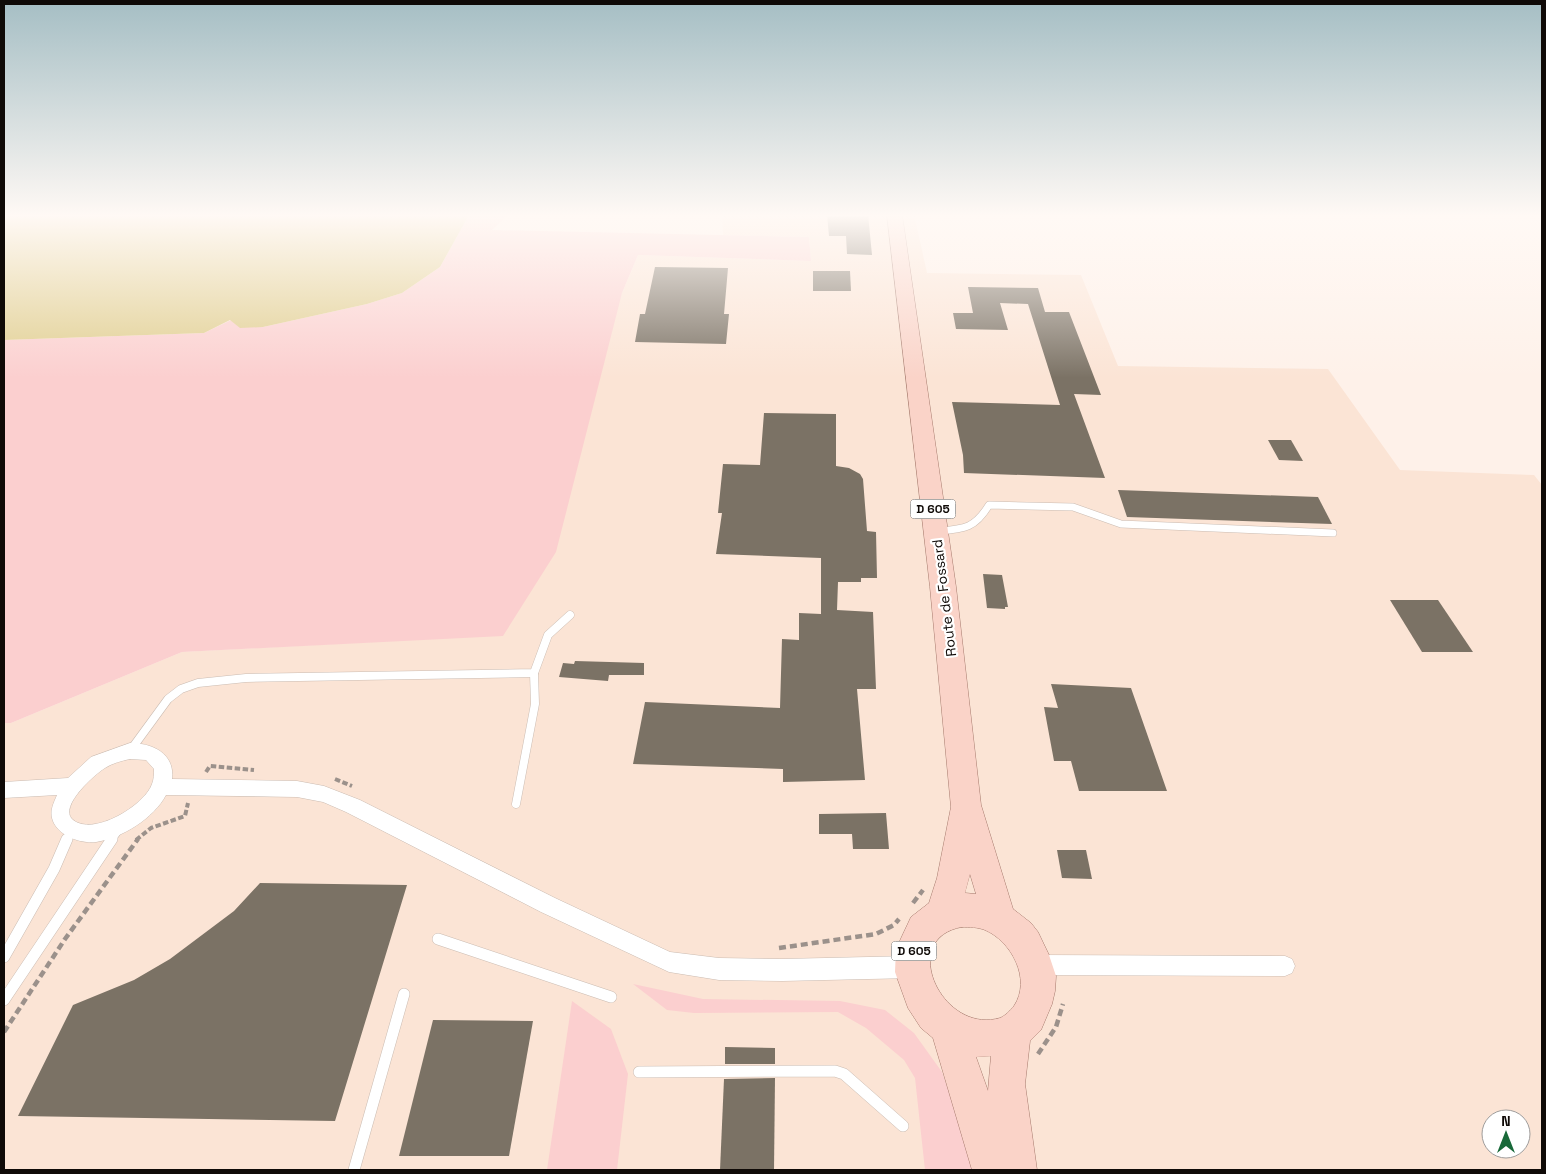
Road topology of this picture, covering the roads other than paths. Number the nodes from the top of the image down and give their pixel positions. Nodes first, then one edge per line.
1 (901, 269) edge
2 (936, 531) junction
3 (1333, 533) dead end
4 (570, 615) dead end
5 (534, 672) junction
6 (130, 751) junction
7 (70, 786) junction
8 (161, 787) junction
9 (4, 790) edge
10 (516, 804) dead end
11 (966, 805) junction
12 (122, 823) junction
13 (72, 830) junction
14 (927, 909) junction
15 (1000, 920) junction
16 (438, 939) dead end
17 (4, 957) edge
18 (1035, 965) junction
19 (1285, 966) dead end
20 (912, 967) junction
21 (404, 994) dead end
22 (611, 997) dead end
23 (4, 1000) edge
24 (948, 1028) junction
25 (1013, 1032) junction
26 (639, 1072) dead end
27 (903, 1126) dead end
28 (354, 1170) edge
29 (992, 1170) edge
30 (1017, 1170) edge

1 - 2 main road, Route de Fossard / D 605
2 - 3 lane
2 - 11 main road, Route de Fossard / D 605
4 - 5 lane
5 - 6 lane
5 - 10 lane
6 - 7 street
6 - 8 street
7 - 9 street
7 - 13 street
8 - 12 street
8 - 20 street
11 - 14 main road, D 605
11 - 15 main road, D 605
12 - 13 street
12 - 23 lane
13 - 17 lane
14 - 15 main road
14 - 20 main road, D 605
15 - 18 main road
16 - 22 lane
18 - 19 street
18 - 25 main road
20 - 24 main road, D 605
21 - 28 lane
24 - 25 main road, D 605
24 - 29 main road, D 605
25 - 30 main road
26 - 27 lane

